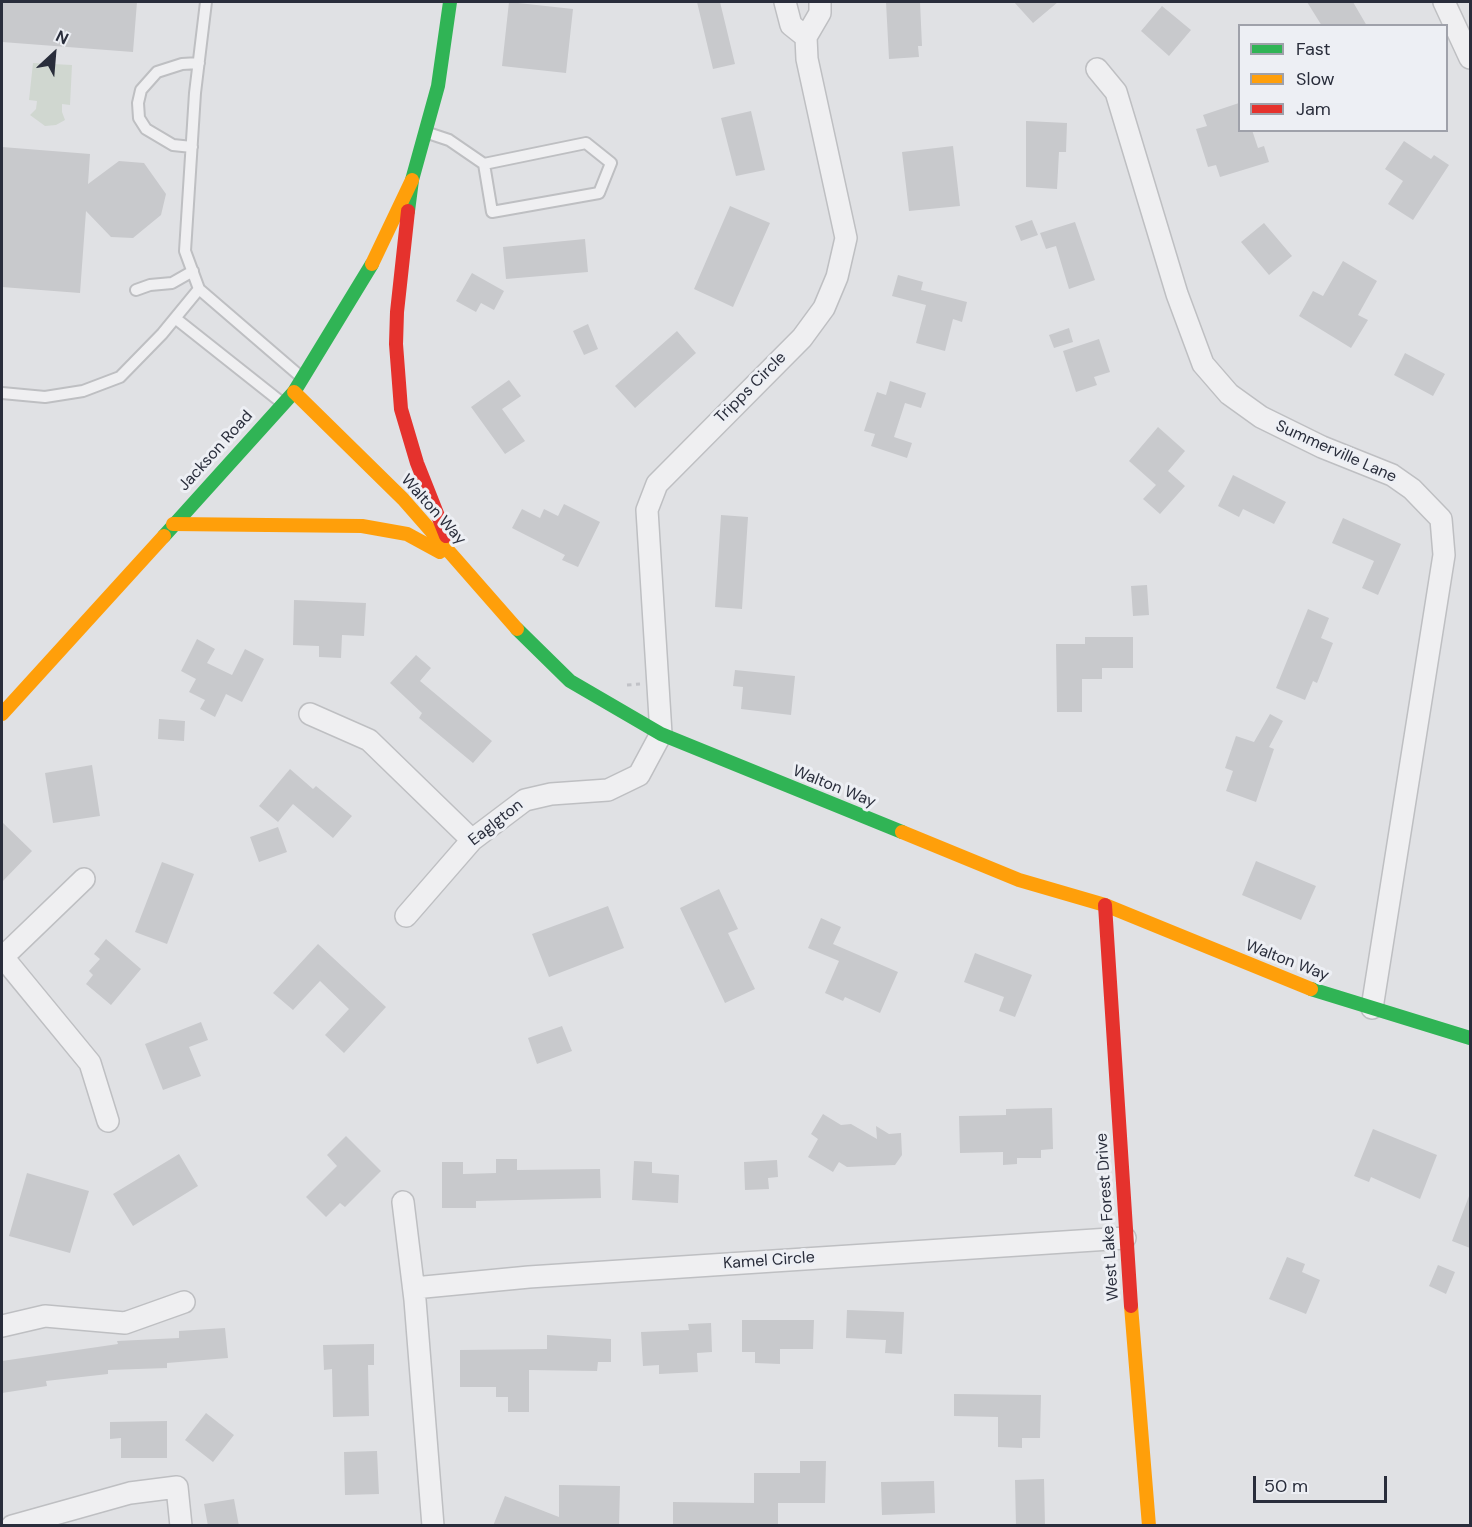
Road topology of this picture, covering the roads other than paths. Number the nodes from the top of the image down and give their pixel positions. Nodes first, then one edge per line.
1 (206, 2) edge
2 (450, 2) edge
3 (785, 2) edge
4 (820, 2) edge
5 (1444, 2) edge
6 (806, 37) junction
7 (1470, 57) edge
8 (199, 63) junction
9 (1097, 69) dead end
10 (425, 132) junction
11 (192, 147) junction
12 (484, 164) junction
13 (412, 180) junction
14 (193, 272) junction
15 (199, 289) junction
16 (136, 290) dead end
17 (175, 318) junction
18 (303, 379) junction
19 (294, 392) junction
20 (2, 393) edge
21 (283, 404) junction
22 (173, 524) junction
23 (456, 561) junction
24 (2, 714) edge
25 (310, 714) dead end
26 (661, 734) junction
27 (472, 840) junction
28 (84, 879) dead end
29 (1105, 905) junction
30 (406, 916) dead end
31 (2, 956) edge
32 (1372, 1008) junction
33 (1470, 1038) edge
34 (108, 1121) dead end
35 (403, 1202) dead end
36 (1125, 1238) junction
37 (414, 1288) junction
38 (184, 1302) dead end
39 (2, 1326) edge
40 (12, 1526) edge
41 (181, 1526) edge
42 (433, 1526) edge
43 (1149, 1526) edge

1 - 8 lane
2 - 10 main road
3 - 6 street
4 - 6 street
5 - 7 street
6 - 26 street, Tripps Circle
8 - 11 lane
8 - 11 lane
9 - 32 street, Summerville Lane
10 - 12 lane
10 - 13 main road
11 - 14 lane
12 - 12 lane
13 - 18 main road, Jackson Road
13 - 23 main road
14 - 15 lane
14 - 16 lane
15 - 17 lane
15 - 18 lane
17 - 20 lane
17 - 21 lane
18 - 19 main road, Jackson Road
19 - 21 main road, Jackson Road
19 - 23 main road, Walton Way
21 - 22 main road, Jackson Road
22 - 23 main road
22 - 24 main road, Jackson Road
23 - 26 main road, Walton Way
25 - 27 street
26 - 27 street, Eaglgton
26 - 29 main road, Walton Way
27 - 30 street, Eaglgton
28 - 31 street
29 - 32 main road, Walton Way
29 - 36 main road, West Lake Forest Drive
31 - 34 street
32 - 33 main road, Walton Way
35 - 37 street
36 - 37 street, Kamel Circle
36 - 43 main road, West Lake Forest Drive
37 - 42 street
38 - 39 street
40 - 41 street

